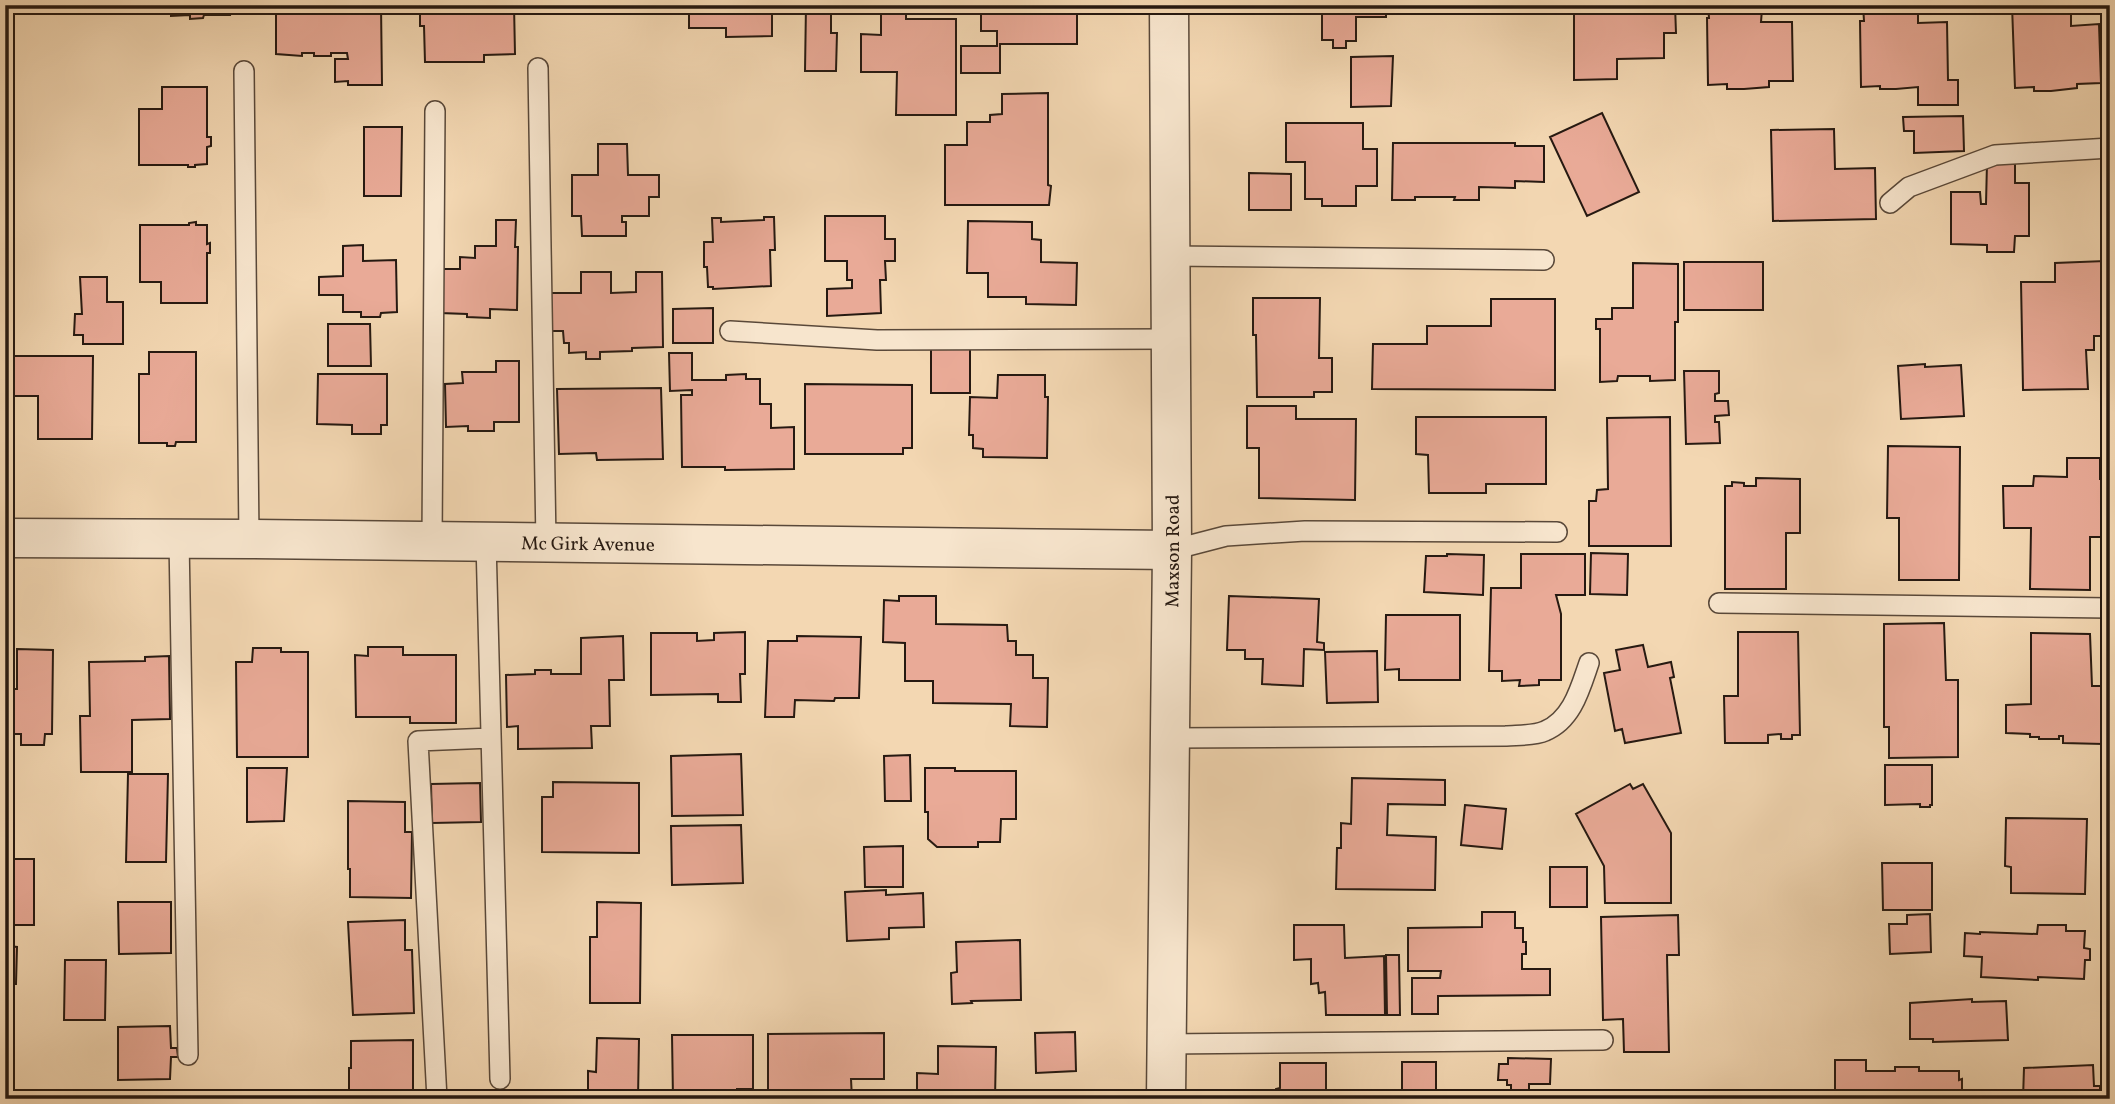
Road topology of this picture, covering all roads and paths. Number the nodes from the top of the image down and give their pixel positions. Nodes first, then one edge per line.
1 (1169, 5) edge
2 (538, 68) dead end
3 (244, 71) dead end
4 (435, 111) dead end
5 (2110, 148) edge
6 (1890, 203) dead end
7 (1170, 256) junction
8 (1545, 260) dead end
9 (730, 331) dead end
10 (1170, 339) junction
11 (1557, 532) dead end
12 (5, 538) edge
13 (179, 539) junction
14 (249, 539) junction
15 (432, 541) junction
16 (486, 542) junction
17 (547, 543) junction
18 (1172, 550) junction
19 (1719, 603) dead end
20 (2110, 608) edge
21 (1589, 663) dead end
22 (491, 738) junction
23 (1170, 738) junction
24 (1604, 1040) dead end
25 (1165, 1044) junction
26 (188, 1055) dead end
27 (500, 1079) dead end
28 (437, 1099) edge
29 (1166, 1099) edge

1 - 7 street, Maxson Road
2 - 17 lane
3 - 14 lane
4 - 15 lane
5 - 6 lane
7 - 8 lane
7 - 10 street, Maxson Road
9 - 10 lane
10 - 18 street, Maxson Road
11 - 18 lane
12 - 13 street, Mc Girk Avenue
13 - 14 street, Mc Girk Avenue
13 - 26 lane
14 - 15 street, Mc Girk Avenue
15 - 16 street, Mc Girk Avenue
16 - 17 street, Mc Girk Avenue
16 - 22 lane
17 - 18 street, Mc Girk Avenue
18 - 23 street, Maxson Road
19 - 20 lane
21 - 23 lane
22 - 27 lane
22 - 28 lane
23 - 25 street, Maxson Road
24 - 25 lane
25 - 29 street, Maxson Road

